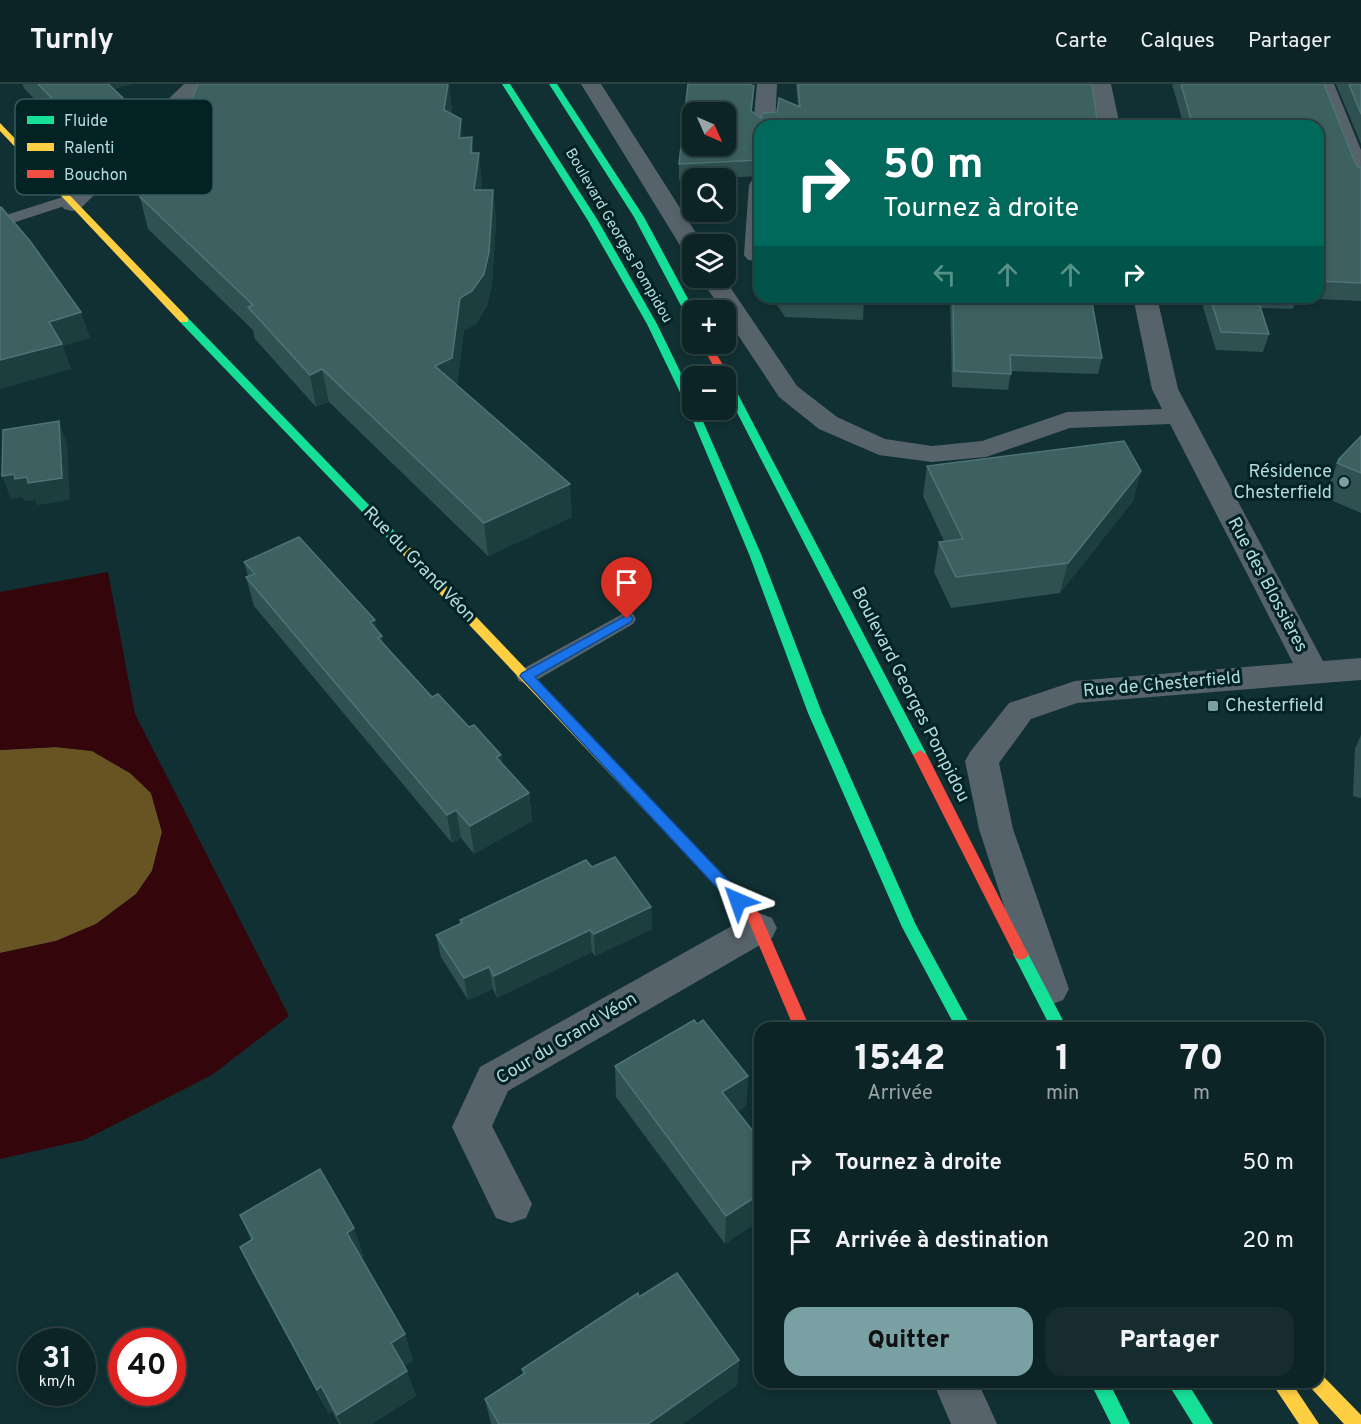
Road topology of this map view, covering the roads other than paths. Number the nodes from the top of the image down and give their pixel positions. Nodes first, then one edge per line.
1 (196, 84) edge
2 (506, 84) edge
3 (552, 84) edge
4 (591, 84) edge
5 (767, 84) edge
6 (1101, 84) edge
7 (1324, 84) edge
8 (180, 99) edge
9 (764, 120) edge
10 (1109, 120) edge
11 (0, 126) edge
12 (15, 142) edge
13 (1361, 177) edge
14 (64, 195) edge
15 (77, 195) edge
16 (70, 202) junction
17 (0, 222) edge
18 (685, 234) edge
19 (719, 288) edge
20 (683, 300) edge
21 (1146, 303) edge
22 (682, 386) edge
23 (736, 400) edge
24 (1177, 416) junction
25 (698, 420) edge
26 (627, 619) dead end
27 (1361, 669) edge
28 (1313, 672) junction
29 (527, 676) junction
30 (909, 927) junction
31 (759, 928) junction
32 (942, 1016) dead end
33 (799, 1022) edge
34 (961, 1022) edge
35 (1058, 1022) edge
36 (1059, 1022) edge
37 (511, 1204) dead end
38 (958, 1388) edge
39 (1102, 1388) edge
40 (1180, 1388) edge
41 (1284, 1388) edge
42 (1323, 1388) edge
43 (974, 1424) edge
44 (1121, 1424) edge
45 (1204, 1424) edge
46 (1310, 1424) edge
47 (1357, 1424) edge

1 - 8 street
2 - 22 main road, Boulevard Georges Pompidou
3 - 20 main road, Boulevard Georges Pompidou
4 - 18 street
5 - 9 street
6 - 10 street
7 - 13 street
11 - 12 main road, Rue du Grand Véon
14 - 16 main road, Rue du Grand Véon
15 - 16 street
16 - 17 lane
16 - 29 main road, Rue du Grand Véon
19 - 24 street
21 - 24 street, Rue des Blossières
23 - 35 main road, Boulevard Georges Pompidou
24 - 28 street, Rue des Blossières
25 - 30 main road, Boulevard Georges Pompidou
26 - 29 lane
27 - 28 street, Rue de Chesterfield
28 - 36 street, Rue de Chesterfield
29 - 31 main road, Rue du Grand Véon
30 - 32 main road, Boulevard Georges Pompidou
30 - 34 main road, Boulevard Georges Pompidou
31 - 33 main road, Rue du Grand Véon
31 - 37 street, Cour du Grand Véon
38 - 43 street
39 - 44 main road
40 - 45 main road
41 - 46 main road
42 - 47 main road

